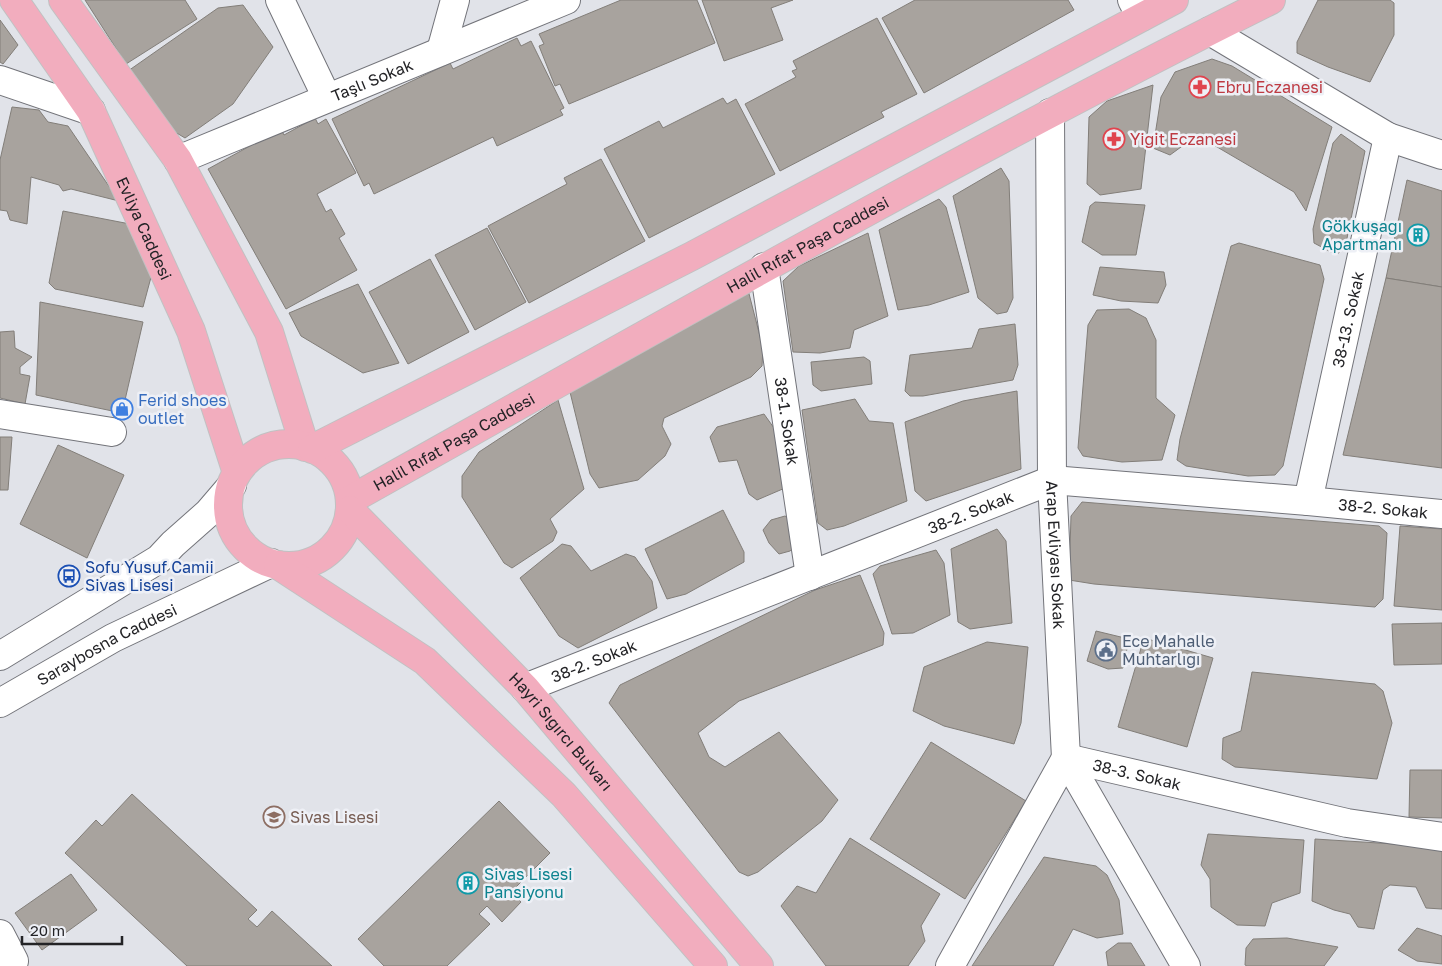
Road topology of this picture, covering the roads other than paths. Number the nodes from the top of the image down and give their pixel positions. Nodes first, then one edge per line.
1 (14, 0) edge
2 (63, 0) edge
3 (280, 0) edge
4 (455, 0) edge
5 (566, 0) edge
6 (1174, 0) edge
7 (1271, 0) edge
8 (1137, 8) edge
9 (1210, 31) junction
10 (441, 51) junction
11 (0, 80) edge
12 (327, 98) junction
13 (91, 111) junction
14 (1050, 113) junction
15 (1388, 137) junction
16 (1442, 155) edge
17 (178, 160) junction
18 (764, 267) junction
19 (0, 414) edge
20 (112, 432) dead end
21 (309, 448) junction
22 (235, 479) junction
23 (1052, 480) junction
24 (1308, 501) junction
25 (350, 505) junction
26 (1442, 514) edge
27 (274, 564) junction
28 (810, 576) junction
29 (0, 656) edge
30 (525, 688) junction
31 (0, 704) edge
32 (1066, 758) junction
33 (1442, 837) edge
34 (0, 934) edge
35 (14, 964) edge
36 (713, 966) edge
37 (759, 966) edge
38 (950, 966) edge
39 (1186, 966) edge

1 - 13 main road, Evliya Caddesi
2 - 17 main road
3 - 12 street
4 - 10 street
5 - 10 street, Taşlı Sokak
6 - 8 main road
7 - 9 main road, Halil Rıfat Paşa Caddesi
8 - 21 main road
9 - 14 main road, Halil Rıfat Paşa Caddesi
9 - 15 street
10 - 12 street, Taşlı Sokak
11 - 13 street
12 - 17 street, Taşlı Sokak
13 - 22 main road, Evliya Caddesi
14 - 18 main road, Halil Rıfat Paşa Caddesi
14 - 23 street, Arap Evliyası Sokak
15 - 16 street
15 - 24 street, 38-13. Sokak
17 - 21 main road
18 - 25 main road, Halil Rıfat Paşa Caddesi
18 - 28 street, 38-1. Sokak
19 - 20 street
21 - 22 main road
21 - 25 main road
22 - 27 main road
22 - 29 street
23 - 24 street, 38-2. Sokak
23 - 28 street, 38-2. Sokak
23 - 32 street, Arap Evliyası Sokak
24 - 26 street, 38-2. Sokak
25 - 27 main road
25 - 30 main road, Hayri Sığırcı Bulvarı
27 - 31 street, Saraybosna Caddesi
27 - 36 main road
28 - 30 street, 38-2. Sokak
30 - 37 main road, Hayri Sığırcı Bulvarı
32 - 33 street, 38-3. Sokak
32 - 38 street
32 - 39 street, Arap Evliyası Sokak
34 - 35 street

